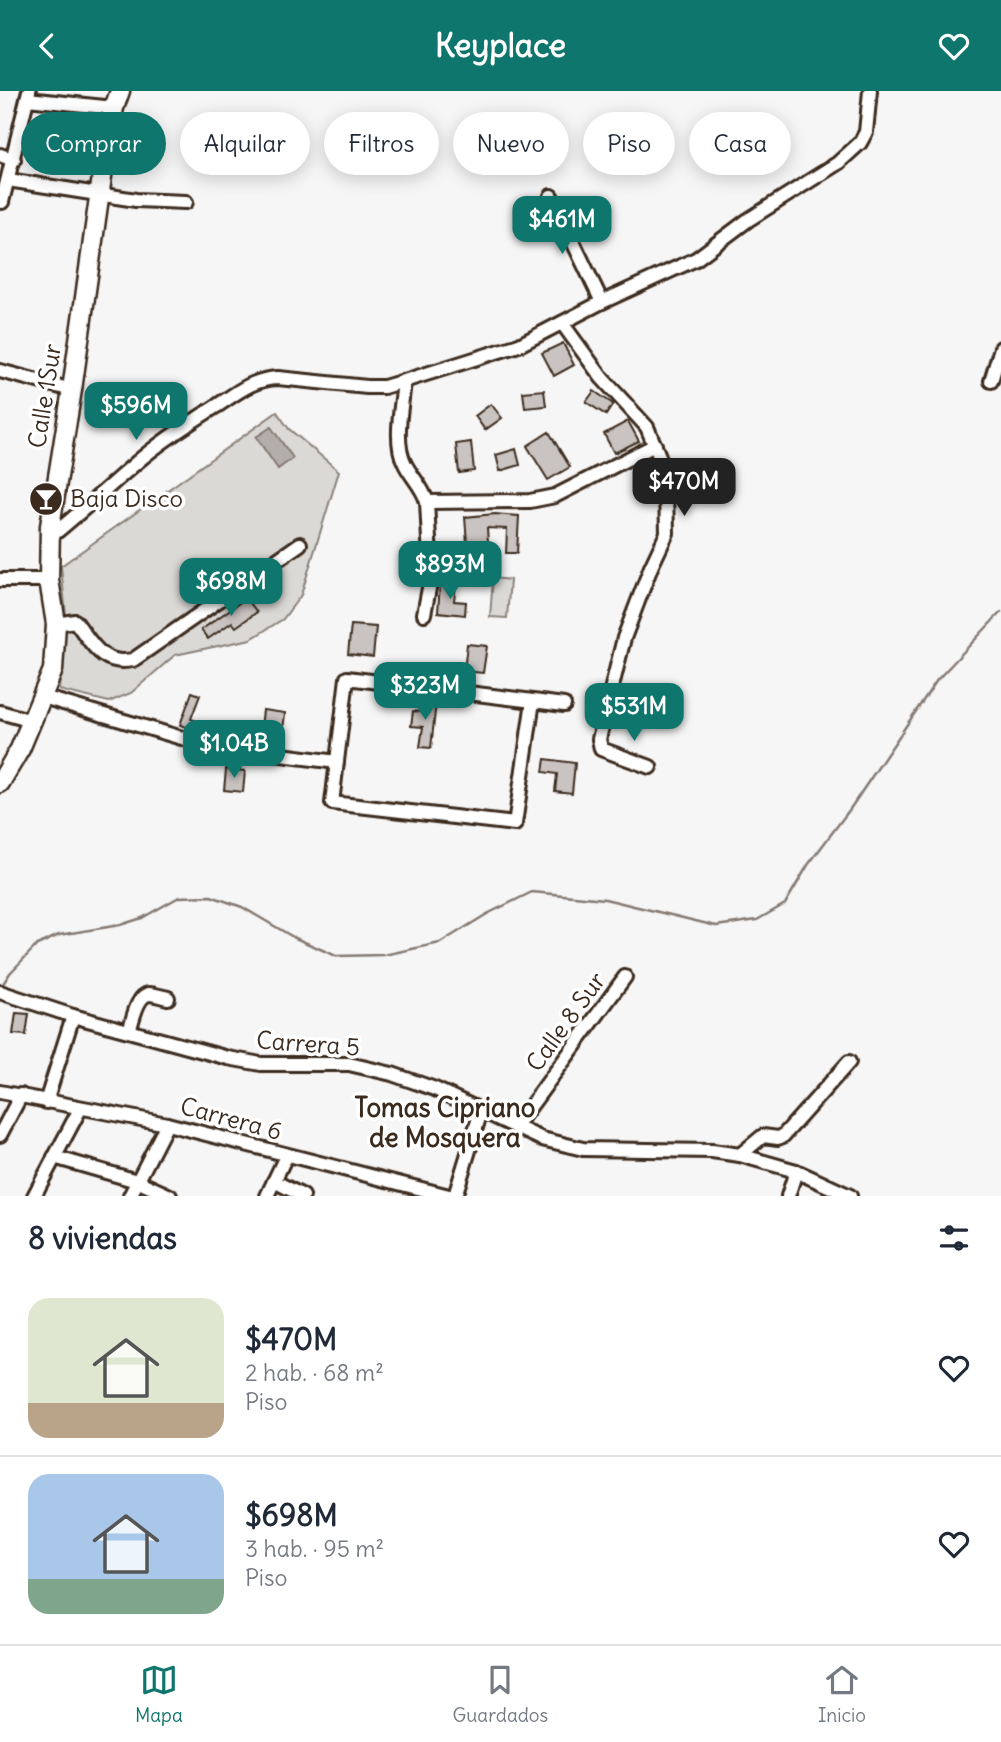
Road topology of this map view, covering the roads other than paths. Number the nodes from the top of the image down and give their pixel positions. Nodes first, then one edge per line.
1 (870, 91) edge
2 (28, 95) edge
3 (117, 99) edge
4 (0, 155) edge
5 (14, 160) junction
6 (8, 180) junction
7 (100, 193) junction
8 (551, 196) dead end
9 (0, 201) edge
10 (186, 202) dead end
11 (602, 302) junction
12 (562, 323) junction
13 (1001, 348) edge
14 (0, 371) edge
15 (404, 381) junction
16 (991, 381) dead end
17 (72, 390) junction
18 (655, 445) junction
19 (428, 502) junction
20 (49, 538) junction
21 (300, 544) dead end
22 (0, 580) edge
23 (49, 580) junction
24 (424, 614) dead end
25 (56, 624) junction
26 (43, 697) junction
27 (533, 701) junction
28 (564, 705) dead end
29 (0, 712) edge
30 (32, 721) junction
31 (337, 762) junction
32 (650, 767) dead end
33 (0, 783) edge
34 (625, 977) dead end
35 (0, 992) edge
36 (167, 998) dead end
37 (73, 1016) junction
38 (129, 1031) junction
39 (849, 1062) dead end
40 (0, 1091) edge
41 (21, 1095) junction
42 (46, 1102) junction
43 (79, 1109) junction
44 (481, 1111) junction
45 (167, 1124) junction
46 (516, 1126) junction
47 (0, 1135) edge
48 (740, 1155) junction
49 (286, 1156) junction
50 (54, 1157) junction
51 (796, 1171) junction
52 (137, 1181) junction
53 (274, 1181) junction
54 (408, 1191) edge
55 (34, 1196) edge
56 (130, 1196) edge
57 (170, 1196) edge
58 (267, 1196) edge
59 (303, 1196) edge
60 (449, 1196) edge
61 (455, 1196) edge
62 (788, 1196) edge
63 (850, 1196) edge

1 - 11 street
2 - 3 street
2 - 5 street
3 - 7 highway, Calle 1Sur
4 - 5 street
5 - 6 street
6 - 7 street
6 - 9 street
7 - 10 street
7 - 17 highway, Calle 1Sur
8 - 11 street
11 - 12 street
12 - 15 street
12 - 18 street
13 - 16 street
14 - 17 street
15 - 19 street
15 - 20 street
17 - 20 highway, Calle 1Sur
18 - 19 street
18 - 32 street
19 - 24 street
20 - 23 highway, Calle 1Sur
21 - 25 street
22 - 23 street
23 - 25 highway, Calle 1Sur
25 - 26 highway, Calle 1Sur
26 - 30 highway, Calle 1Sur
26 - 31 street
27 - 28 street
27 - 31 street
27 - 31 street
29 - 30 street
30 - 33 highway, Calle 1Sur
34 - 46 street, Calle 8 Sur
35 - 37 street, Carrera 5
36 - 38 street
37 - 38 street, Carrera 5
37 - 42 street
38 - 44 street, Carrera 5
39 - 48 street
40 - 41 street, Carrera 6
41 - 42 street, Carrera 6
41 - 47 street
42 - 43 street, Carrera 6
43 - 45 street, Carrera 6
43 - 50 street
44 - 46 street, Carrera 5
44 - 61 street
45 - 49 street, Carrera 6
45 - 52 street
46 - 48 street, Carrera 5
48 - 51 street, Carrera 5
49 - 53 street
49 - 54 street, Carrera 6
50 - 52 street
50 - 55 street
51 - 62 street
51 - 63 street, Carrera 5
52 - 56 street
52 - 57 street
53 - 58 street
53 - 59 street
54 - 60 street, Carrera 6

